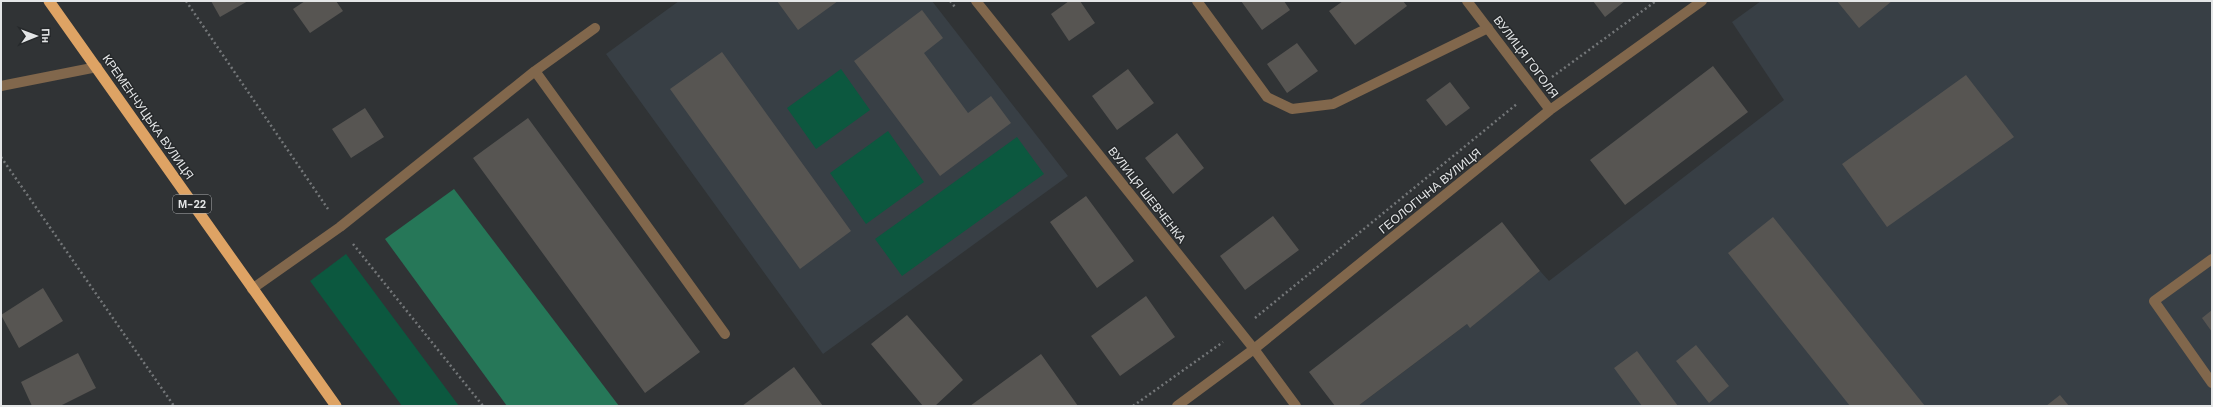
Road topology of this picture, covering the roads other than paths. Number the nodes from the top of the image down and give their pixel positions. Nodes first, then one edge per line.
1 (49, 1) edge
2 (976, 1) edge
3 (1196, 1) edge
4 (1467, 1) edge
5 (1702, 1) edge
6 (595, 28) dead end
7 (1488, 28) junction
8 (97, 67) junction
9 (535, 71) junction
10 (1, 86) edge
11 (1550, 110) junction
12 (2212, 259) edge
13 (252, 289) junction
14 (725, 334) dead end
15 (1254, 349) junction
16 (2212, 383) edge
17 (336, 406) edge
18 (1177, 406) edge
19 (1296, 406) edge

1 - 8 highway, КРЕМЕНЧУЦЬКА ВУЛИЦЯ / М-22
2 - 15 street, ВУЛИЦЯ ШЕВЧЕНКА
3 - 7 street
4 - 7 street, ВУЛИЦЯ ГОГОЛЯ
5 - 11 street, ГЕОЛОГІЧНА ВУЛИЦЯ
6 - 9 street
7 - 11 street, ВУЛИЦЯ ГОГОЛЯ
8 - 10 street
8 - 13 highway, КРЕМЕНЧУЦЬКА ВУЛИЦЯ / М-22
9 - 13 street
9 - 14 street
11 - 15 street, ГЕОЛОГІЧНА ВУЛИЦЯ
12 - 16 street
13 - 17 highway, КРЕМЕНЧУЦЬКА ВУЛИЦЯ / М-22
15 - 18 street, ГЕОЛОГІЧНА ВУЛИЦЯ
15 - 19 street, ВУЛИЦЯ ШЕВЧЕНКА

